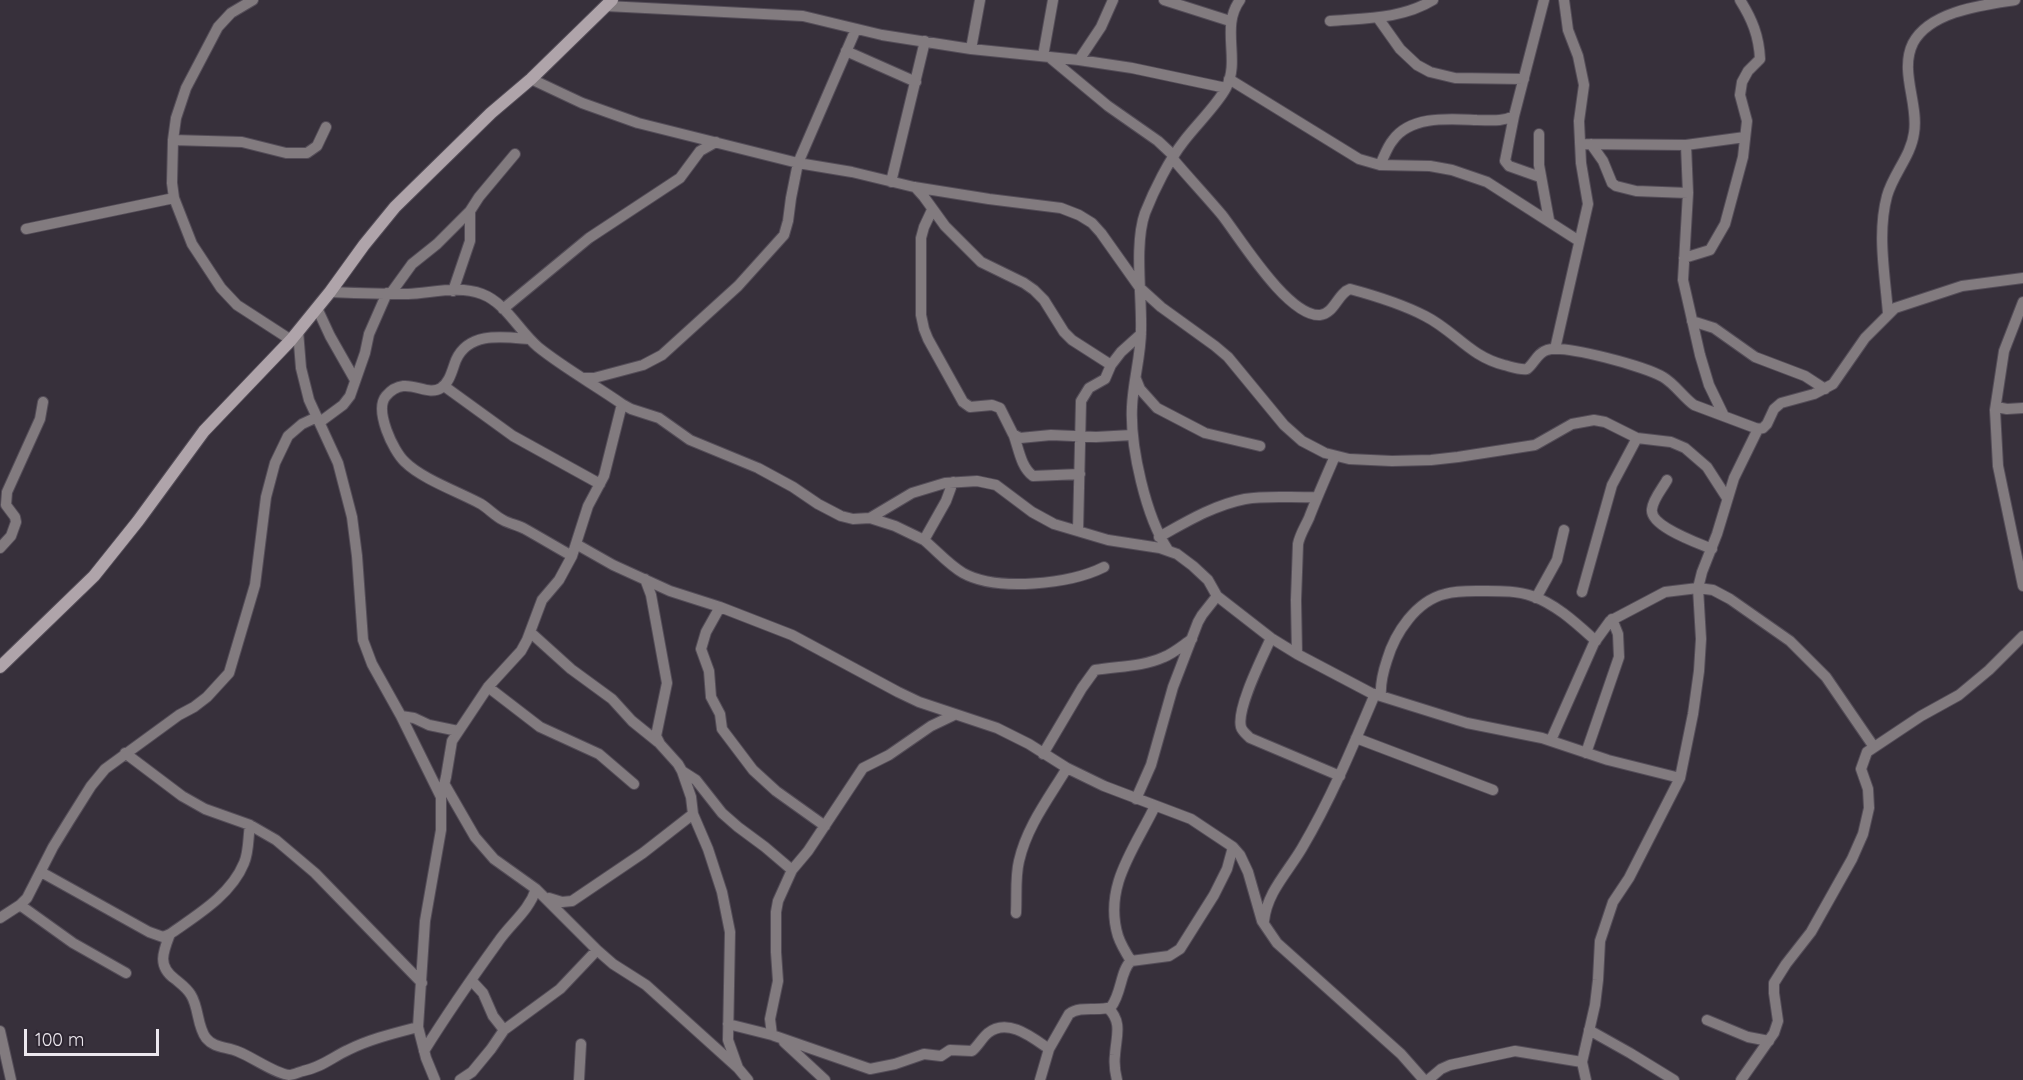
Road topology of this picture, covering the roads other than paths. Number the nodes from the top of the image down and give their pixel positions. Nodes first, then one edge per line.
1 (253, 0) edge
2 (980, 0) edge
3 (1053, 0) edge
4 (1113, 0) edge
5 (1164, 0) edge
6 (1240, 0) edge
7 (1544, 0) edge
8 (1564, 0) edge
9 (1740, 0) edge
10 (2015, 0) edge
11 (1426, 1) edge
12 (1988, 2) edge
13 (609, 3) edge
14 (1378, 18) junction
15 (1230, 21) junction
16 (1330, 21) dead end
17 (856, 28) junction
18 (925, 41) junction
19 (970, 49) junction
20 (846, 51) junction
21 (1046, 56) junction
22 (1080, 60) junction
23 (531, 79) junction
24 (1524, 80) junction
25 (916, 82) junction
26 (1228, 83) junction
27 (1514, 116) junction
28 (326, 127) dead end
29 (1539, 134) dead end
30 (1745, 137) junction
31 (173, 140) junction
32 (716, 142) junction
33 (1586, 144) junction
34 (1686, 145) junction
35 (515, 154) dead end
36 (1174, 158) junction
37 (798, 163) junction
38 (1380, 165) junction
39 (1540, 177) junction
40 (891, 182) junction
41 (914, 187) junction
42 (1688, 193) junction
43 (174, 198) junction
44 (932, 210) junction
45 (470, 211) junction
46 (1549, 220) junction
47 (26, 229) dead end
48 (1579, 241) junction
49 (1684, 258) junction
50 (2023, 278) edge
51 (1140, 288) junction
52 (453, 291) junction
53 (330, 292) junction
54 (389, 293) junction
55 (2023, 302) edge
56 (317, 308) junction
57 (503, 309) junction
58 (1888, 314) junction
59 (1692, 321) junction
60 (1141, 334) junction
61 (294, 335) junction
62 (529, 339) junction
63 (1555, 349) junction
64 (1111, 365) junction
65 (584, 378) junction
66 (1136, 378) junction
67 (356, 380) junction
68 (444, 386) junction
69 (1826, 389) junction
70 (43, 402) dead end
71 (622, 404) junction
72 (1996, 407) junction
73 (2023, 408) edge
74 (1724, 416) junction
75 (318, 420) junction
76 (1758, 429) junction
77 (1081, 435) junction
78 (1132, 435) junction
79 (1014, 436) junction
80 (1637, 438) junction
81 (1260, 446) dead end
82 (1335, 456) junction
83 (1080, 474) junction
84 (1667, 480) dead end
85 (953, 482) junction
86 (600, 484) junction
87 (1316, 497) junction
88 (1727, 498) junction
89 (870, 518) junction
90 (1564, 530) dead end
91 (1078, 531) junction
92 (1160, 537) junction
93 (924, 540) junction
94 (576, 544) junction
95 (0, 548) edge
96 (1712, 549) junction
97 (1168, 550) junction
98 (572, 556) junction
99 (1104, 567) dead end
100 (645, 579) junction
101 (2023, 586) edge
102 (1698, 588) junction
103 (1582, 592) dead end
104 (1217, 596) junction
105 (1536, 598) junction
106 (720, 607) junction
107 (1612, 619) junction
108 (530, 632) junction
109 (2023, 636) edge
110 (1271, 638) junction
111 (1192, 639) junction
112 (1596, 641) junction
113 (1297, 654) junction
114 (0, 667) edge
115 (488, 687) junction
116 (1378, 695) junction
117 (954, 715) junction
118 (401, 716) junction
119 (458, 731) junction
120 (1356, 738) junction
121 (1551, 740) junction
122 (660, 744) junction
123 (1874, 747) junction
124 (125, 753) junction
125 (1043, 753) junction
126 (1586, 753) junction
127 (1066, 768) junction
128 (682, 771) junction
129 (1340, 776) junction
130 (1680, 778) junction
131 (634, 784) dead end
132 (444, 785) junction
133 (1493, 790) dead end
134 (441, 797) junction
135 (1136, 799) junction
136 (1155, 806) junction
137 (693, 814) junction
138 (250, 825) junction
139 (825, 826) junction
140 (1233, 847) junction
141 (792, 870) junction
142 (41, 872) junction
143 (536, 889) junction
144 (545, 897) junction
145 (20, 906) junction
146 (1016, 913) dead end
147 (0, 918) edge
148 (1263, 924) junction
149 (170, 934) junction
150 (597, 950) junction
151 (1131, 961) junction
152 (126, 973) dead end
153 (471, 980) junction
154 (422, 983) junction
155 (1108, 1008) junction
156 (1707, 1020) dead end
157 (728, 1024) junction
158 (418, 1028) junction
159 (504, 1030) junction
160 (1589, 1030) junction
161 (0, 1031) edge
162 (777, 1037) junction
163 (1769, 1041) junction
164 (581, 1044) dead end
165 (1049, 1048) junction
166 (424, 1051) junction
167 (1582, 1062) junction
168 (738, 1068) junction
169 (294, 1077) edge
170 (11, 1080) edge
171 (435, 1080) edge
172 (460, 1080) edge
173 (579, 1080) edge
174 (748, 1080) edge
175 (825, 1080) edge
176 (1040, 1080) edge
177 (1117, 1080) edge
178 (1426, 1080) edge
179 (1586, 1080) edge
180 (1674, 1080) edge
181 (1741, 1080) edge

1 - 31 street
2 - 19 street
3 - 21 street
4 - 22 street
5 - 15 street
6 - 15 street
7 - 24 street
8 - 33 street
9 - 30 street
10 - 12 street
11 - 14 street
12 - 58 street
13 - 17 street
13 - 23 main road
14 - 16 street
14 - 24 street
15 - 26 street
17 - 18 street
17 - 20 street
18 - 19 street
18 - 25 street
19 - 21 street
20 - 25 street
20 - 37 street
21 - 22 street
21 - 36 street
22 - 26 street
23 - 32 street
23 - 53 main road
24 - 27 street
25 - 40 street
26 - 36 street
26 - 38 street
27 - 38 street
27 - 39 street
28 - 31 street
29 - 39 street
30 - 34 street
30 - 49 street
31 - 43 street
32 - 37 street
32 - 57 street
33 - 34 street
33 - 42 street
33 - 48 street
34 - 42 street
35 - 45 street
36 - 51 street
36 - 63 street
37 - 40 street
37 - 65 street
38 - 46 street
39 - 46 street
40 - 41 street
41 - 44 street
41 - 51 street
42 - 49 street
43 - 47 street
43 - 61 street
44 - 64 street
44 - 79 street
45 - 52 street
45 - 54 street
46 - 48 street
48 - 63 street
49 - 59 street
50 - 58 street
51 - 60 street
51 - 82 street
52 - 54 street
52 - 57 street
53 - 54 street
53 - 56 main road
54 - 67 street
55 - 72 street
56 - 61 main road
56 - 67 street
57 - 62 street
58 - 69 street
59 - 69 street
59 - 74 street
60 - 64 street
60 - 66 street
61 - 75 street
61 - 114 main road
62 - 65 street
62 - 68 street
63 - 74 street
64 - 77 street
65 - 71 street
66 - 78 street
66 - 81 street
67 - 75 street
68 - 86 street
68 - 98 street
69 - 76 street
70 - 95 street
71 - 86 street
71 - 89 street
72 - 73 street
72 - 101 street
74 - 76 street
75 - 118 street
75 - 124 street
76 - 88 street
77 - 78 street
77 - 79 street
77 - 83 street
78 - 92 street
79 - 83 street
80 - 82 street
80 - 88 street
80 - 103 street
82 - 87 street
83 - 91 street
84 - 96 street
85 - 89 street
85 - 91 street
85 - 93 street
86 - 94 street
87 - 92 street
87 - 113 street
88 - 96 street
89 - 93 street
90 - 105 street
91 - 97 street
92 - 97 street
93 - 99 street
94 - 98 street
94 - 100 street
96 - 102 street
97 - 104 street
98 - 108 street
100 - 106 street
100 - 122 street
102 - 107 street
102 - 123 street
102 - 130 street
104 - 110 street
104 - 111 street
105 - 112 street
105 - 116 street
106 - 117 street
106 - 139 street
107 - 112 street
107 - 126 street
108 - 115 street
108 - 122 street
109 - 123 street
110 - 113 street
110 - 129 street
111 - 125 street
111 - 135 street
112 - 121 street
113 - 116 street
115 - 119 street
115 - 131 street
116 - 120 street
116 - 121 street
117 - 125 street
117 - 139 street
118 - 119 street
118 - 134 street
119 - 132 street
120 - 129 street
120 - 133 street
121 - 126 street
122 - 128 street
123 - 163 street
124 - 138 street
124 - 142 street
125 - 127 street
126 - 130 street
127 - 135 street
127 - 146 street
128 - 137 street
128 - 141 street
129 - 148 street
130 - 160 street
132 - 134 street
132 - 143 street
134 - 154 street
135 - 136 street
136 - 140 street
136 - 151 street
137 - 144 street
137 - 157 street
138 - 149 street
138 - 154 street
139 - 141 street
140 - 148 street
140 - 151 street
141 - 162 street
142 - 145 street
142 - 149 street
143 - 144 street
143 - 153 street
144 - 150 street
145 - 147 street
145 - 152 street
148 - 178 street
149 - 169 street
150 - 159 street
150 - 168 street
151 - 155 street
153 - 159 street
153 - 166 street
154 - 158 street
155 - 165 street
155 - 177 street
156 - 163 street
157 - 162 street
157 - 168 street
158 - 166 street
158 - 169 street
159 - 172 street
160 - 167 street
160 - 180 street
161 - 170 street
162 - 165 street
162 - 175 street
163 - 181 street
164 - 173 street
165 - 176 street
166 - 171 street
167 - 178 street
167 - 179 street
168 - 174 street

